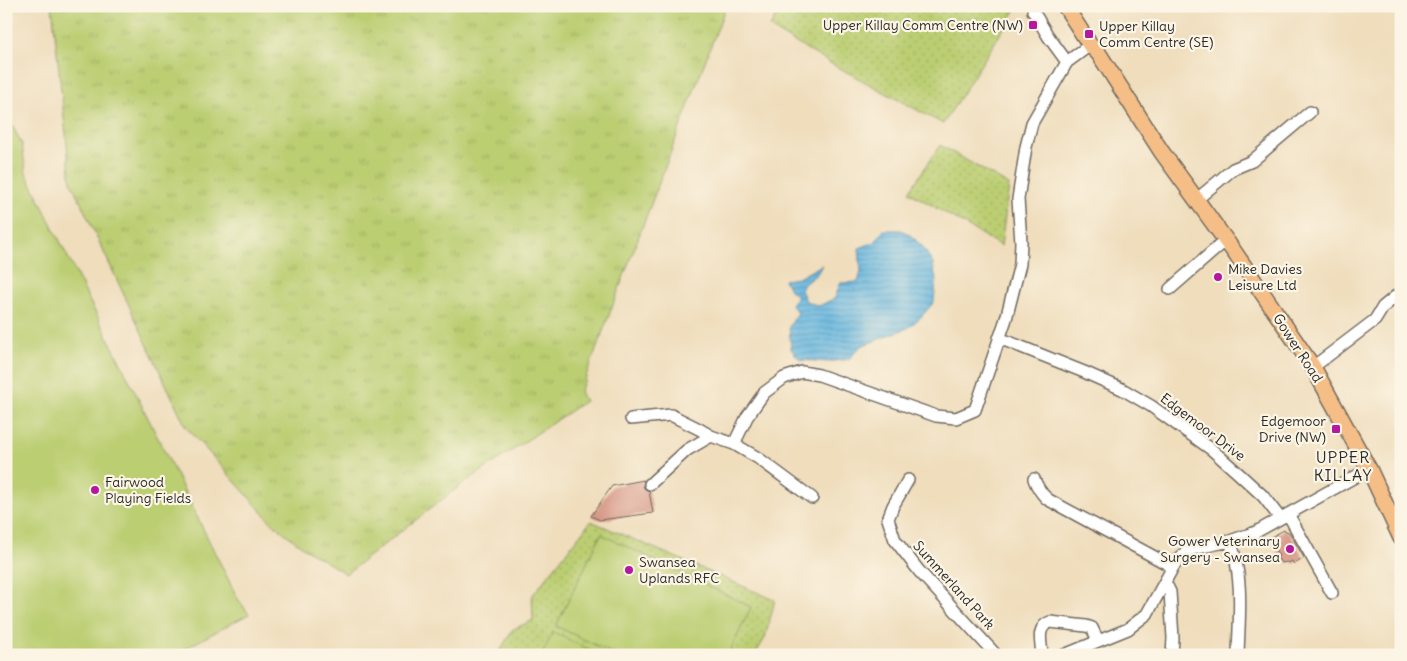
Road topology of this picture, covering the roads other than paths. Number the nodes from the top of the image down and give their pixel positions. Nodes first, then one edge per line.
1 (1065, 6) edge
2 (1033, 11) dead end
3 (1090, 45) junction
4 (1067, 62) junction
5 (1310, 112) dead end
6 (1196, 200) junction
7 (1226, 240) junction
8 (1170, 289) dead end
9 (1401, 292) edge
10 (1375, 296) dead end
11 (1382, 306) junction
12 (999, 338) junction
13 (1312, 368) junction
14 (631, 419) dead end
15 (711, 436) junction
16 (734, 444) junction
17 (1369, 469) junction
18 (1034, 479) dead end
19 (908, 480) dead end
20 (650, 484) dead end
21 (812, 498) dead end
22 (1284, 516) junction
23 (1401, 538) edge
24 (1230, 541) junction
25 (1173, 567) junction
26 (1165, 582) junction
27 (1332, 593) dead end
28 (1098, 641) junction
29 (996, 655) edge
30 (1043, 655) edge
31 (1064, 655) edge
32 (1172, 655) edge
33 (1238, 655) edge

1 - 3 main road, Gower Road
2 - 4 street
3 - 4 street
3 - 6 main road, Gower Road
4 - 12 street
5 - 6 street
6 - 7 main road, Gower Road
7 - 8 street
7 - 13 main road, Gower Road
9 - 11 street
10 - 11 street
11 - 13 street
12 - 16 street
12 - 22 street, Edgemoor Drive
13 - 17 main road, Gower Road
14 - 15 street
15 - 16 street
15 - 20 street
16 - 21 street
17 - 22 street
17 - 23 main road, Gower Road
18 - 25 street
19 - 29 street, Summerland Park
22 - 24 street
22 - 27 street, Edgemoor Drive
24 - 25 street
24 - 33 street
25 - 26 street
26 - 28 street
26 - 32 street
28 - 30 street
28 - 31 street

